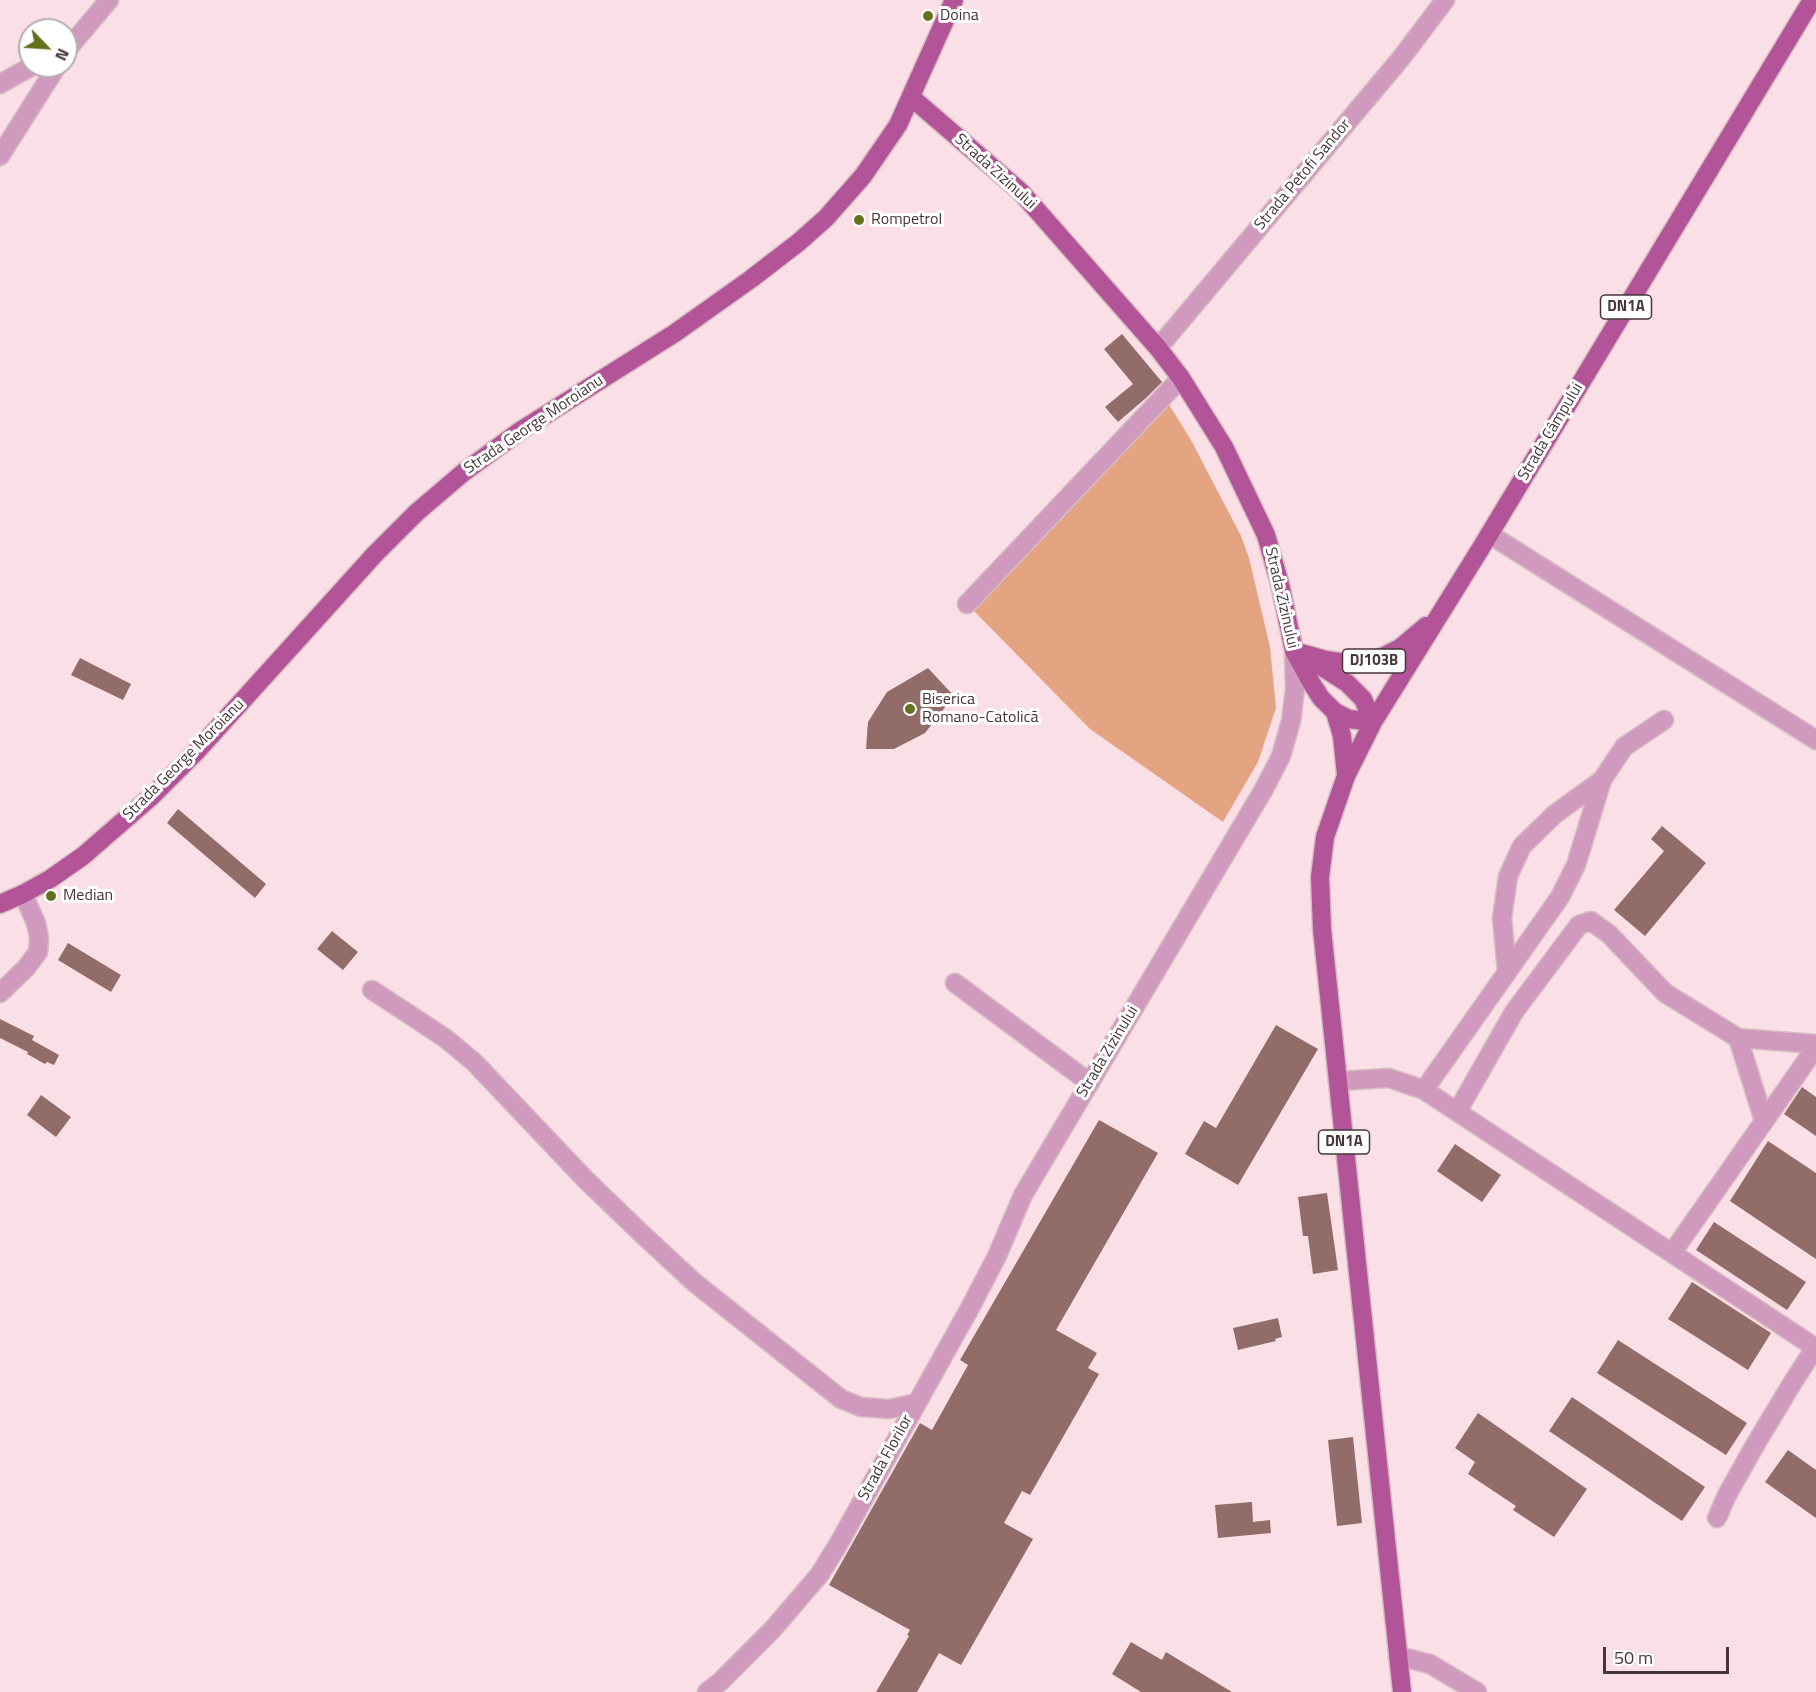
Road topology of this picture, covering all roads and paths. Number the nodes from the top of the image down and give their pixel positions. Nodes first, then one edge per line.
1 (109, 0) edge
2 (954, 0) edge
3 (1444, 0) edge
4 (1812, 0) edge
5 (78, 35) edge
6 (18, 74) edge
7 (49, 78) edge
8 (0, 84) edge
9 (911, 98) junction
10 (0, 156) edge
11 (1158, 348) junction
12 (1181, 378) junction
13 (1489, 534) junction
14 (967, 604) dead end
15 (1440, 614) junction
16 (1294, 651) junction
17 (1335, 712) junction
18 (1664, 720) dead end
19 (1373, 723) junction
20 (1816, 740) edge
21 (1346, 776) junction
22 (1602, 780) junction
23 (22, 894) junction
24 (0, 904) edge
25 (1507, 972) junction
26 (955, 983) dead end
27 (372, 990) dead end
28 (0, 993) edge
29 (1738, 1038) junction
30 (1816, 1045) edge
31 (1338, 1081) junction
32 (1090, 1083) junction
33 (1424, 1089) junction
34 (1457, 1112) junction
35 (1764, 1121) junction
36 (1023, 1195) joint
37 (1672, 1253) junction
38 (1816, 1348) edge
39 (917, 1403) junction
40 (1717, 1518) dead end
41 (1398, 1656) junction
42 (707, 1692) edge
43 (1401, 1692) edge
44 (1477, 1692) edge

1 - 5 street
2 - 9 main road, Strada George Moroianu
3 - 11 street, Strada Petofi Sandor
4 - 13 main road, Strada Câmpului / DN1A
6 - 8 street
7 - 10 street
9 - 11 main road, Strada Zizinului
9 - 23 main road, Strada George Moroianu
11 - 12 main road, Strada Zizinului
12 - 14 street
12 - 16 main road, Strada Zizinului
13 - 15 main road, Strada Câmpului / DN1A
13 - 20 street
15 - 16 main road, DJ103B
15 - 19 main road, Strada Câmpului / DN1A
16 - 17 main road
16 - 19 main road, DJ103B
16 - 32 street, Strada Zizinului
17 - 19 main road
17 - 21 main road
18 - 22 street
19 - 21 main road, Strada Câmpului / DN1A
21 - 31 main road, Strada Câmpului / DN1A
22 - 25 street
22 - 25 street
23 - 24 main road, Strada George Moroianu
23 - 28 street
25 - 33 street
26 - 32 street
27 - 39 street
29 - 30 street
29 - 34 street
29 - 35 street
30 - 35 street
31 - 33 street
31 - 41 main road, DN1A
32 - 36 street, Strada Zizinului
33 - 34 street
34 - 37 street
35 - 37 street
36 - 39 street, Strada Florilor
37 - 38 street
38 - 40 street
39 - 42 street, Strada Florilor
41 - 43 main road, DN1A
41 - 44 street

